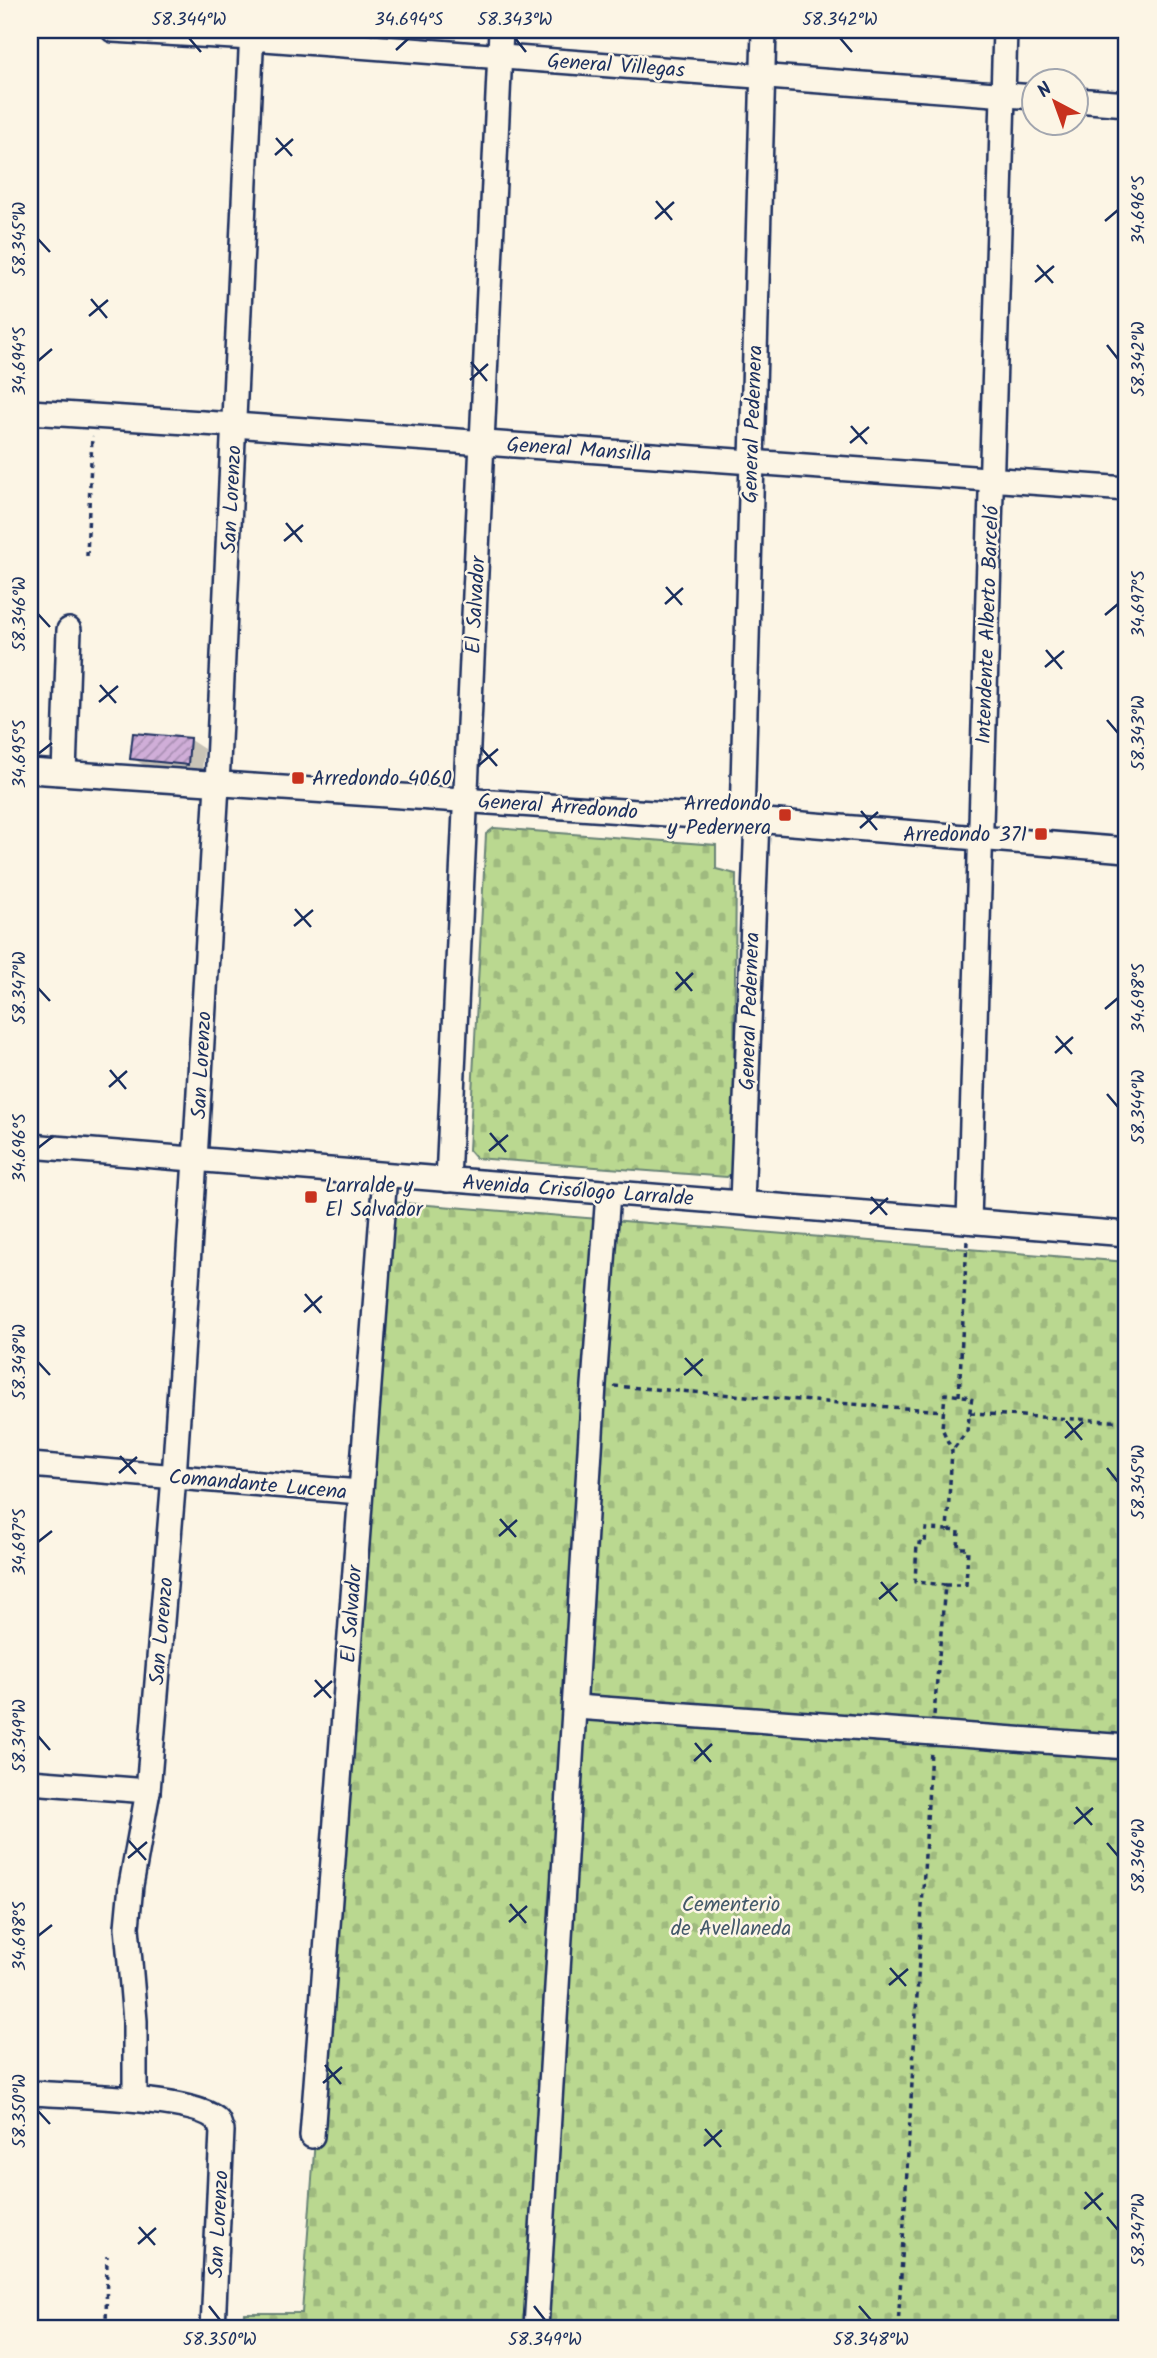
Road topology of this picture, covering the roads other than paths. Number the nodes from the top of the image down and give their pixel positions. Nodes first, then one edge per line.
1 (113, 30) edge
2 (501, 30) edge
3 (764, 30) edge
4 (1005, 30) edge
5 (252, 34) edge
6 (500, 57) junction
7 (762, 76) junction
8 (1003, 95) junction
9 (1020, 96) edge
10 (1090, 101) edge
11 (1127, 104) edge
12 (30, 412) edge
13 (234, 425) junction
14 (482, 443) junction
15 (751, 461) junction
16 (991, 481) junction
17 (1127, 489) edge
18 (69, 629) dead end
19 (30, 771) edge
20 (64, 774) junction
21 (217, 785) junction
22 (466, 800) junction
23 (749, 819) junction
24 (981, 840) junction
25 (1127, 850) edge
26 (30, 1146) edge
27 (195, 1160) junction
28 (385, 1175) junction
29 (448, 1180) junction
30 (608, 1194) junction
31 (742, 1202) junction
32 (969, 1221) junction
33 (1127, 1234) edge
34 (30, 1465) edge
35 (174, 1477) junction
36 (360, 1492) junction
37 (576, 1707) junction
38 (1127, 1747) edge
39 (30, 1782) edge
40 (148, 1791) junction
41 (30, 2093) edge
42 (135, 2098) junction
43 (312, 2136) dead end
44 (213, 2328) edge
45 (536, 2328) edge

1 - 5 street, General Villegas
2 - 6 street, El Salvador
3 - 7 street, General Pedernera
4 - 8 street, Intendente Alberto Barceló
5 - 6 street, General Villegas
5 - 13 street, San Lorenzo
6 - 7 street, General Villegas
6 - 14 street, El Salvador
7 - 8 street, General Villegas
7 - 15 street, General Pedernera
8 - 9 street, General Villegas
8 - 16 street, Intendente Alberto Barceló
10 - 11 street
12 - 13 street, General Mansilla
13 - 14 street, General Mansilla
13 - 21 street, San Lorenzo
14 - 15 street, General Mansilla
14 - 22 street, El Salvador
15 - 16 street, General Mansilla
15 - 23 street, General Pedernera
16 - 17 street, General Mansilla
16 - 24 street, Intendente Alberto Barceló
18 - 20 street
19 - 20 street, General Arredondo
20 - 21 street, General Arredondo
21 - 22 street, General Arredondo
21 - 27 street, San Lorenzo
22 - 23 street, General Arredondo
22 - 29 street, El Salvador
23 - 24 street, General Arredondo
23 - 31 street, General Pedernera
24 - 25 street, General Arredondo
24 - 32 street, Intendente Alberto Barceló
26 - 27 street, Avenida Crisólogo Larralde
27 - 28 street, Avenida Crisólogo Larralde
27 - 35 street, San Lorenzo
28 - 29 street, Avenida Crisólogo Larralde
28 - 36 street, El Salvador
29 - 30 street, Avenida Crisólogo Larralde
30 - 31 street, Avenida Crisólogo Larralde
30 - 37 street
31 - 32 street, Avenida Crisólogo Larralde
32 - 33 street, Avenida Crisólogo Larralde
34 - 35 street, Comandante Lucena
35 - 36 street, Comandante Lucena
35 - 40 street, San Lorenzo
36 - 43 street, El Salvador
37 - 38 street
37 - 45 street
39 - 40 street
40 - 42 street, San Lorenzo
41 - 42 street
42 - 44 street, San Lorenzo

